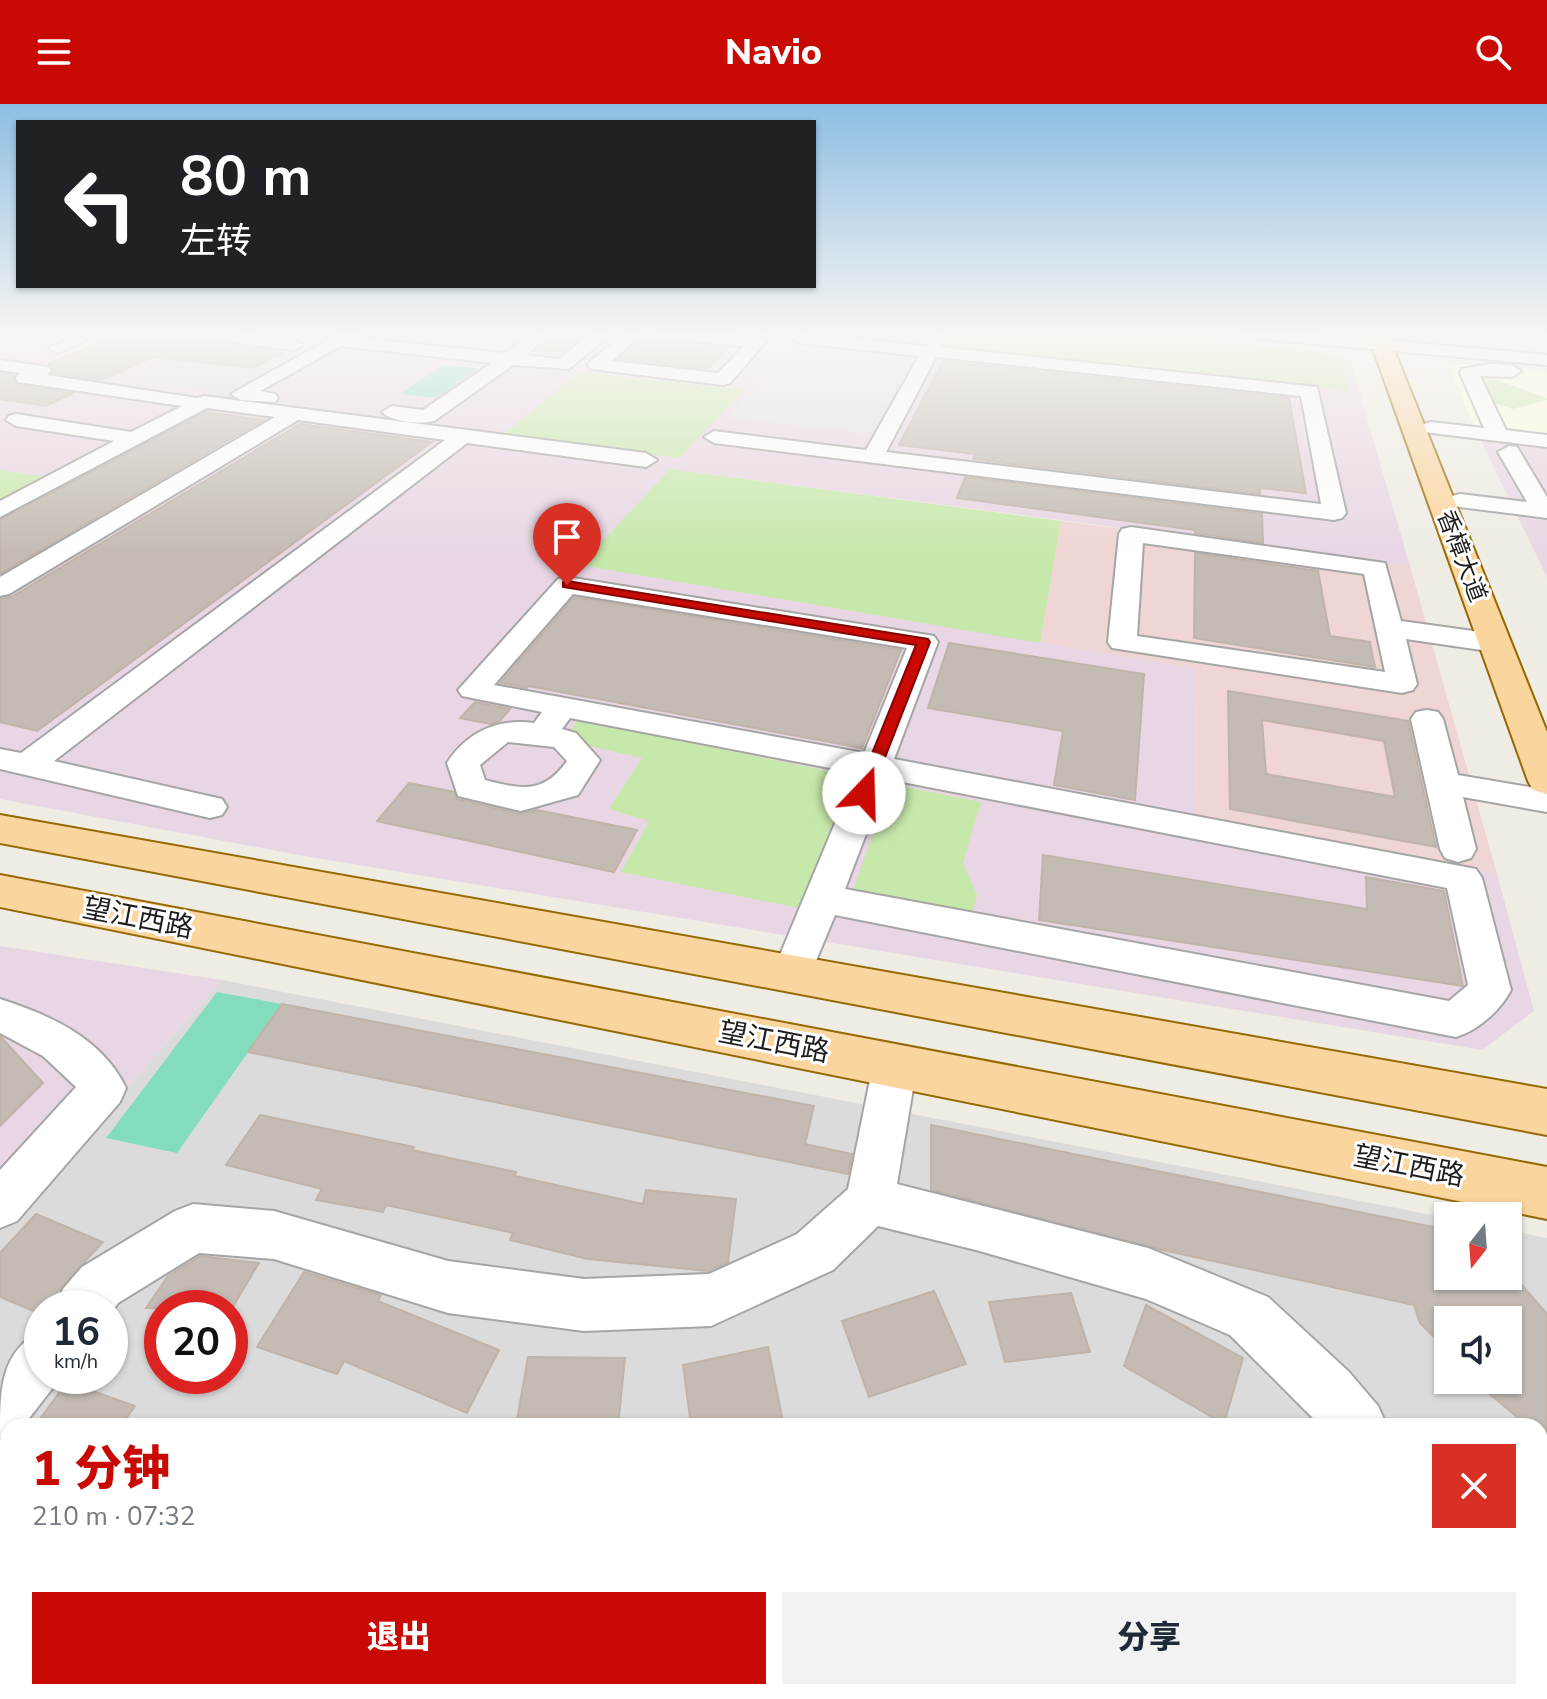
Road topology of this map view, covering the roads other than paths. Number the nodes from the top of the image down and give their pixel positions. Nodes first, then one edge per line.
1 (196, 406) edge
2 (238, 406) edge
3 (342, 406) edge
4 (442, 406) edge
5 (900, 406) edge
6 (1313, 406) edge
7 (1412, 406) edge
8 (1421, 406) edge
9 (1485, 406) edge
10 (295, 414) junction
11 (5, 421) edge
12 (1431, 428) junction
13 (123, 436) dead end
14 (463, 436) junction
15 (714, 437) dead end
16 (1547, 441) edge
17 (1504, 444) junction
18 (873, 457) junction
19 (646, 460) dead end
20 (1460, 501) junction
21 (0, 510) edge
22 (1546, 511) edge
23 (0, 588) edge
24 (1389, 628) junction
25 (1495, 643) junction
26 (562, 707) junction
27 (1547, 709) edge
28 (1427, 719) dead end
29 (542, 734) dead end
30 (13, 762) edge
31 (875, 766) junction
32 (1547, 781) edge
33 (1443, 783) junction
34 (1547, 801) edge
35 (210, 807) dead end
36 (0, 829) edge
37 (1458, 849) dead end
38 (0, 891) edge
39 (822, 899) junction
40 (792, 974) junction
41 (0, 1016) edge
42 (895, 1065) junction
43 (1547, 1112) edge
44 (1547, 1193) edge
45 (870, 1201) junction
46 (1, 1203) edge
47 (96, 1290) edge
48 (24, 1380) edge
49 (0, 1410) edge
50 (1351, 1418) edge

1 - 21 street
2 - 10 street
3 - 4 street
5 - 18 street
6 - 18 street
7 - 25 main road, 香樟大道
8 - 12 main road, 香樟大道
9 - 17 street
10 - 14 street
10 - 23 street
11 - 13 street
12 - 17 street
12 - 20 main road, 香樟大道
14 - 19 street
14 - 30 street
15 - 18 street
16 - 17 street
17 - 22 street
20 - 22 street
20 - 27 main road, 香樟大道
24 - 24 street
24 - 25 street
25 - 32 main road, 香樟大道
26 - 29 street
26 - 31 street
26 - 31 street
28 - 33 street
30 - 35 street
31 - 39 street
31 - 39 street
33 - 34 street
33 - 37 street
36 - 40 main road
38 - 42 main road, 望江西路
39 - 40 street
40 - 43 main road
41 - 46 street
42 - 44 main road, 望江西路
42 - 45 street
45 - 47 street
45 - 50 street
48 - 49 street

